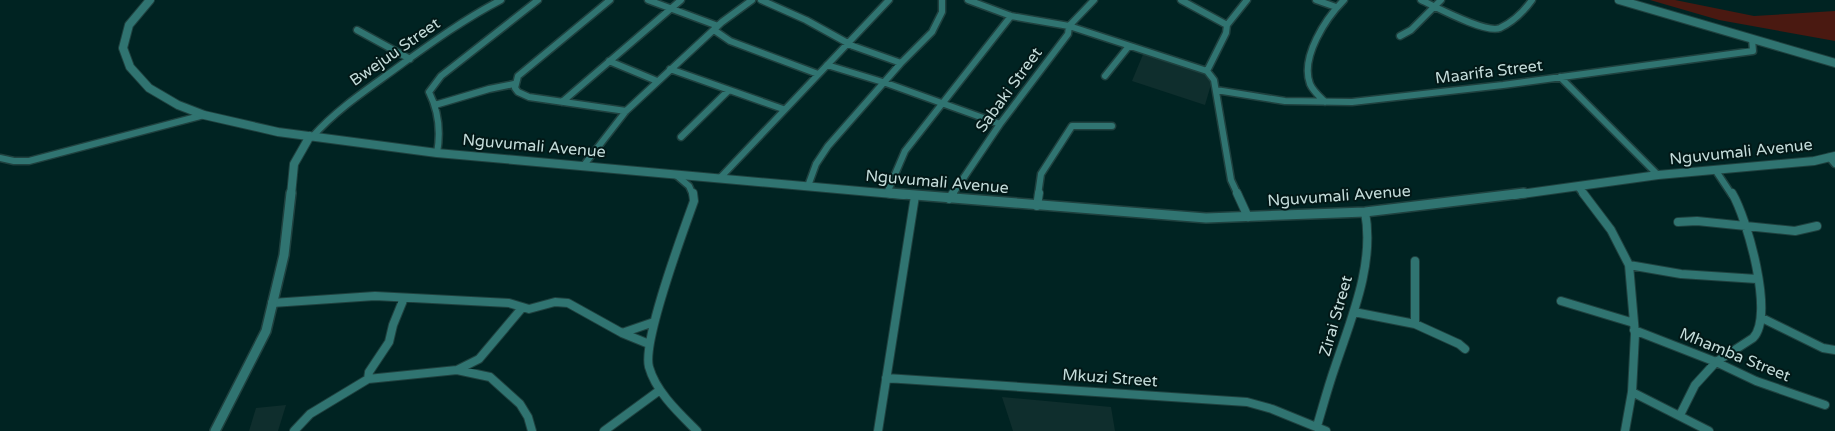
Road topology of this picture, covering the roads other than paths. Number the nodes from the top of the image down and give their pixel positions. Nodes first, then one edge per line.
1 (150, 0) edge
2 (499, 0) edge
3 (538, 0) edge
4 (610, 0) edge
5 (648, 0) edge
6 (681, 0) edge
7 (752, 0) edge
8 (760, 0) edge
9 (889, 0) edge
10 (942, 0) edge
11 (968, 0) edge
12 (1094, 0) edge
13 (1181, 0) edge
14 (1247, 0) edge
15 (1316, 0) edge
16 (1344, 0) edge
17 (1421, 0) edge
18 (1441, 0) edge
19 (1532, 0) edge
20 (1619, 0) edge
21 (1436, 6) junction
22 (1336, 7) junction
23 (671, 8) junction
24 (1011, 16) junction
25 (1228, 25) junction
26 (1069, 26) junction
27 (716, 28) junction
28 (357, 30) dead end
29 (1400, 36) dead end
30 (1752, 39) junction
31 (847, 42) junction
32 (1129, 46) junction
33 (410, 59) junction
34 (609, 61) junction
35 (901, 63) junction
36 (1835, 63) edge
37 (827, 65) junction
38 (670, 69) junction
39 (1207, 71) junction
40 (818, 74) junction
41 (1105, 76) dead end
42 (1560, 77) junction
43 (657, 81) junction
44 (886, 82) junction
45 (514, 84) junction
46 (729, 90) junction
47 (1216, 90) junction
48 (562, 102) junction
49 (1325, 102) junction
50 (940, 104) junction
51 (435, 105) junction
52 (783, 109) junction
53 (626, 111) junction
54 (204, 115) junction
55 (1000, 124) junction
56 (1112, 126) dead end
57 (312, 136) junction
58 (681, 138) dead end
59 (437, 153) junction
60 (0, 158) edge
61 (1833, 159) edge
62 (584, 166) junction
63 (1716, 172) junction
64 (673, 173) junction
65 (1658, 175) junction
66 (720, 178) junction
67 (808, 186) junction
68 (1578, 187) junction
69 (887, 193) junction
70 (915, 196) junction
71 (949, 199) junction
72 (1037, 206) junction
73 (1365, 212) junction
74 (1248, 217) junction
75 (1678, 222) dead end
76 (1745, 225) junction
77 (1817, 226) dead end
78 (1415, 261) dead end
79 (1629, 265) junction
80 (1757, 279) junction
81 (404, 298) junction
82 (1561, 301) dead end
83 (272, 303) junction
84 (522, 308) junction
85 (1354, 312) junction
86 (1762, 318) junction
87 (654, 322) junction
88 (1415, 324) junction
89 (1634, 327) junction
90 (622, 333) junction
91 (649, 344) junction
92 (1465, 349) dead end
93 (1835, 350) edge
94 (1716, 362) junction
95 (457, 370) junction
96 (886, 378) junction
97 (368, 379) junction
98 (660, 390) junction
99 (1632, 392) junction
100 (1825, 405) dead end
101 (1680, 415) junction
102 (1318, 426) junction
103 (215, 431) edge
104 (294, 431) edge
105 (532, 431) edge
106 (604, 431) edge
107 (697, 431) edge
108 (878, 431) edge
109 (1326, 431) edge
110 (1625, 431) edge
111 (1709, 431) edge

1 - 54 street, Nguvumali Avenue
2 - 33 street, Bwejuu Street
3 - 51 street
4 - 45 street
5 - 23 street
6 - 23 street
7 - 27 street
8 - 31 street
9 - 31 street
10 - 35 street
11 - 24 street
12 - 26 street, Sabaki Street
13 - 25 street
14 - 25 street
15 - 22 street
16 - 22 street
17 - 21 street
18 - 21 street
19 - 21 street
20 - 30 street
21 - 29 street
22 - 49 street
23 - 27 street
23 - 34 street
24 - 26 street
24 - 50 street
25 - 39 street
26 - 32 street
26 - 55 street, Sabaki Street
27 - 38 street
27 - 40 street
28 - 33 street
30 - 36 street
30 - 42 street, Maarifa Street
31 - 35 street
31 - 37 street
32 - 39 street
32 - 41 street
33 - 57 street, Bwejuu Street
34 - 43 street
34 - 48 street
35 - 44 street
37 - 40 street
37 - 44 street
38 - 43 street
38 - 46 street
39 - 47 street
40 - 52 street
42 - 49 street, Maarifa Street
42 - 65 street
43 - 53 street
44 - 50 street
44 - 67 street
45 - 48 street
45 - 51 street
46 - 52 street
46 - 58 street
47 - 49 street, Maarifa Street
47 - 74 street
48 - 53 street
50 - 55 street
50 - 69 street
51 - 59 street
52 - 66 street
53 - 62 street
54 - 57 street, Nguvumali Avenue
54 - 60 street
55 - 71 street, Sabaki Street
56 - 72 street
57 - 59 street, Nguvumali Avenue
57 - 83 street
59 - 62 street, Nguvumali Avenue
61 - 63 street, Nguvumali Avenue
62 - 64 street, Nguvumali Avenue
63 - 65 street, Nguvumali Avenue
63 - 76 street
64 - 66 street, Nguvumali Avenue
64 - 87 street
65 - 68 street, Nguvumali Avenue
66 - 67 street, Nguvumali Avenue
67 - 69 street, Nguvumali Avenue
68 - 73 street, Nguvumali Avenue
68 - 79 street
69 - 70 street, Nguvumali Avenue
70 - 71 street, Nguvumali Avenue
70 - 96 street
71 - 72 street, Nguvumali Avenue
72 - 74 street, Nguvumali Avenue
73 - 74 street, Nguvumali Avenue
73 - 85 street, Zirai Street
75 - 76 street
76 - 77 street
76 - 80 street
78 - 88 street
79 - 80 street
79 - 89 street
80 - 86 street
81 - 83 street
81 - 84 street
81 - 97 street
82 - 89 street, Mhamba Street
83 - 103 street
84 - 90 street
84 - 95 street
85 - 88 street
85 - 102 street, Zirai Street
86 - 93 street
86 - 94 street
87 - 90 street
87 - 91 street
88 - 92 street
89 - 94 street, Mhamba Street
89 - 99 street
90 - 91 street
91 - 98 street
94 - 100 street, Mhamba Street
94 - 101 street
95 - 97 street
95 - 105 street
96 - 102 street, Mkuzi Street
96 - 108 street
97 - 104 street
98 - 106 street
98 - 107 street
99 - 101 street
99 - 110 street
101 - 111 street
102 - 109 street, Mkuzi Street

